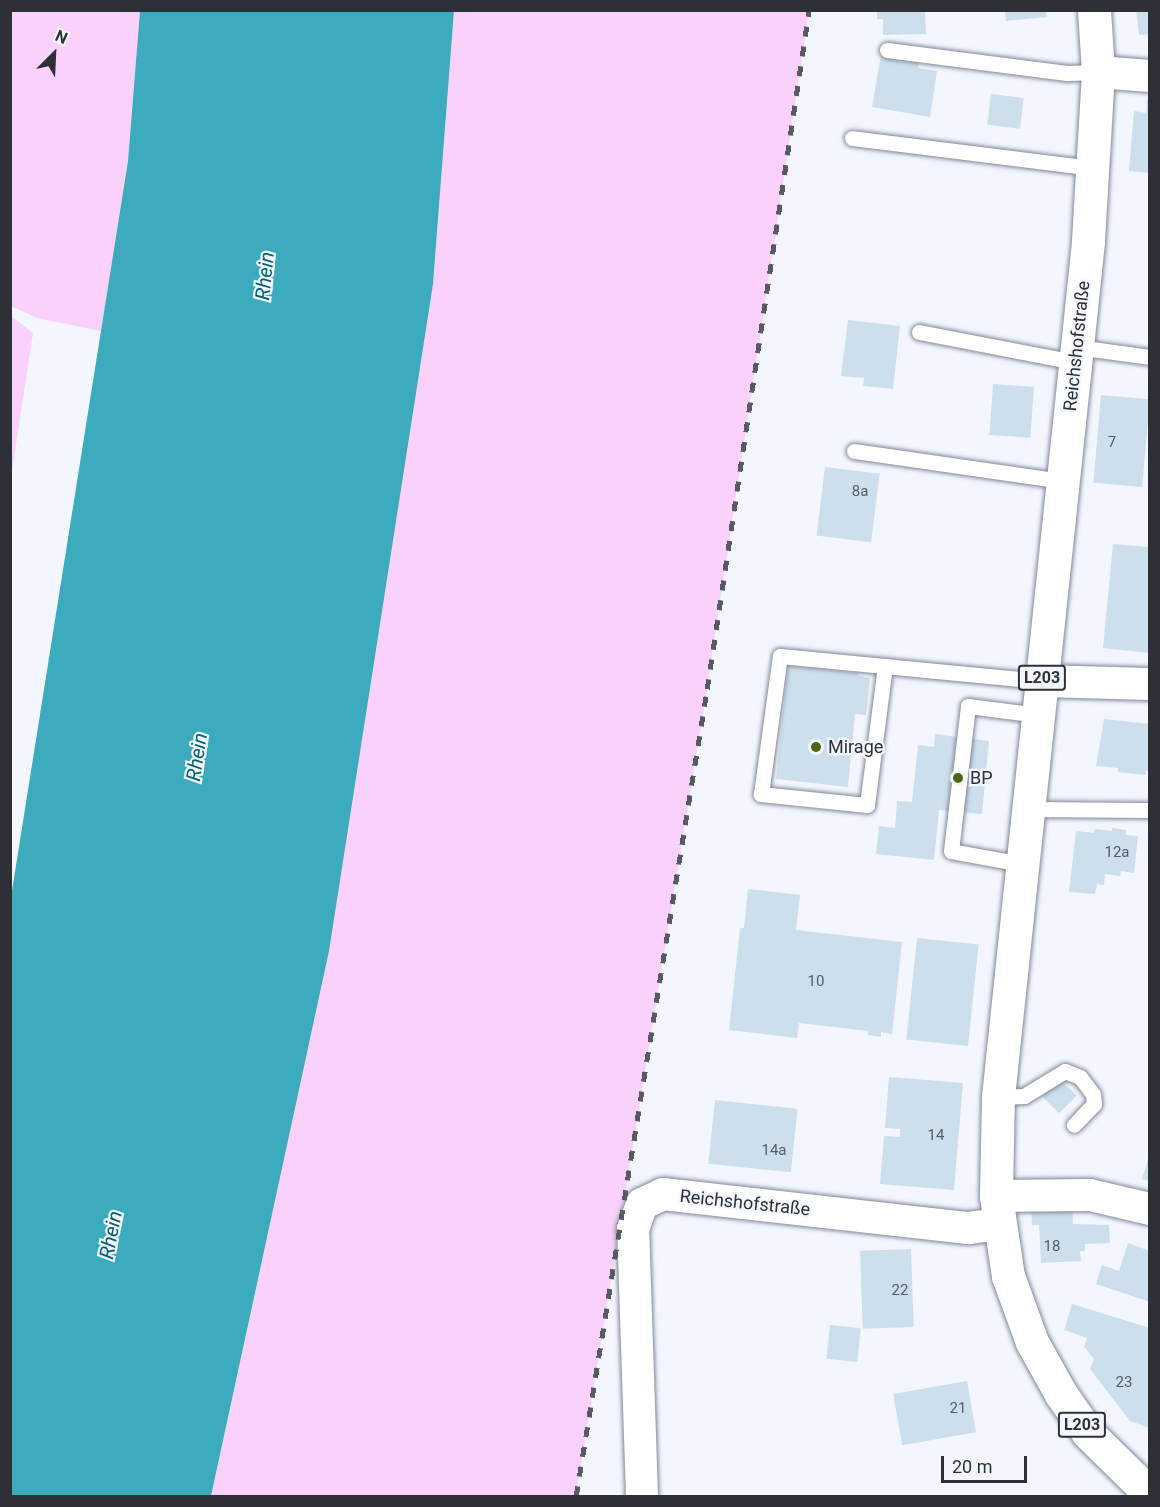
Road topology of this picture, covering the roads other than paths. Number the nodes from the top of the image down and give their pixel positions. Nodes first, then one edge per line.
1 (1094, 10) edge
2 (887, 50) dead end
3 (1098, 72) junction
4 (1149, 76) edge
5 (852, 138) dead end
6 (1092, 168) junction
7 (919, 332) dead end
8 (1076, 355) junction
9 (1149, 357) edge
10 (854, 451) dead end
11 (1063, 481) junction
12 (885, 666) junction
13 (1041, 681) junction
14 (1149, 684) edge
15 (1038, 715) junction
16 (1028, 809) junction
17 (1149, 810) edge
18 (1022, 864) junction
19 (998, 1097) junction
20 (1074, 1125) dead end
21 (1149, 1209) edge
22 (998, 1210) junction
23 (1149, 1493) edge
24 (642, 1497) edge

1 - 3 main road, Reichshofstraße / L203
2 - 3 lane
3 - 4 street
3 - 6 main road, Reichshofstraße / L203
5 - 6 lane
6 - 8 main road, Reichshofstraße / L203
7 - 8 lane
8 - 9 lane
8 - 11 main road, Reichshofstraße / L203
10 - 11 lane
11 - 13 main road, Reichshofstraße / L203
12 - 12 lane
12 - 13 lane
13 - 14 street
13 - 15 main road, Reichshofstraße / L203
15 - 16 main road, Reichshofstraße / L203
15 - 18 lane
16 - 17 lane
16 - 18 main road, Reichshofstraße / L203
18 - 19 main road, Reichshofstraße / L203
19 - 20 lane
19 - 22 main road, Reichshofstraße / L203
21 - 22 street
22 - 23 main road, Reichshofstraße / L203
22 - 24 street, Reichshofstraße

